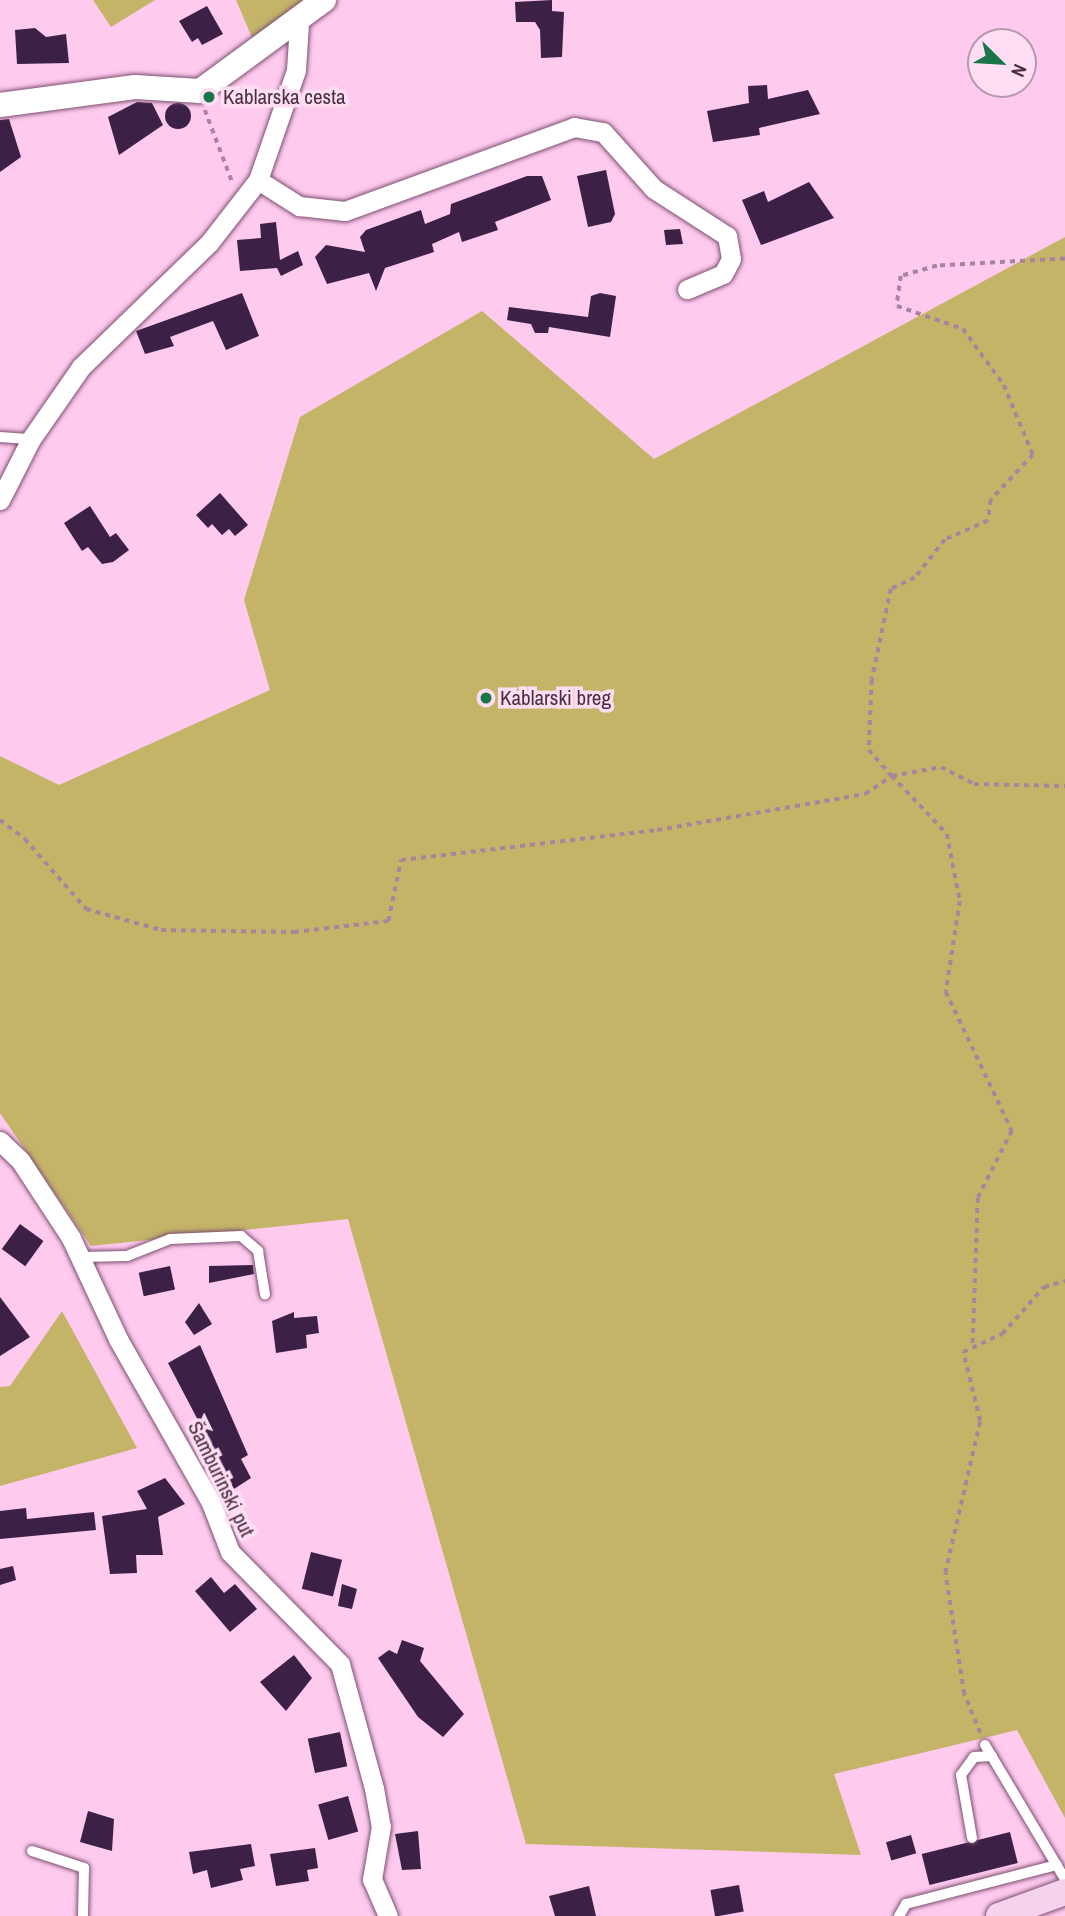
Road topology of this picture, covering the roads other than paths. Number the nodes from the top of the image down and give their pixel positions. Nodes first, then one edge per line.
1 (324, 0) edge
2 (299, 24) junction
3 (0, 105) edge
4 (258, 180) junction
5 (687, 289) dead end
6 (0, 437) edge
7 (30, 439) junction
8 (0, 500) edge
9 (0, 1141) edge
10 (81, 1257) junction
11 (265, 1294) dead end
12 (985, 1745) road end
13 (992, 1756) junction
14 (972, 1838) dead end
15 (32, 1851) dead end
16 (1057, 1865) junction
17 (1064, 1891) edge
18 (83, 1916) edge
19 (388, 1916) edge
20 (899, 1916) edge
21 (999, 1916) edge

1 - 2 street
2 - 3 street
2 - 4 street
4 - 5 street
4 - 7 street
6 - 7 lane
7 - 8 street
9 - 10 street, Šamburinski put
10 - 11 lane
10 - 19 street, Šamburinski put
12 - 13 lane
13 - 14 lane
13 - 16 lane
15 - 18 lane
16 - 17 lane
16 - 20 lane
17 - 21 main road

